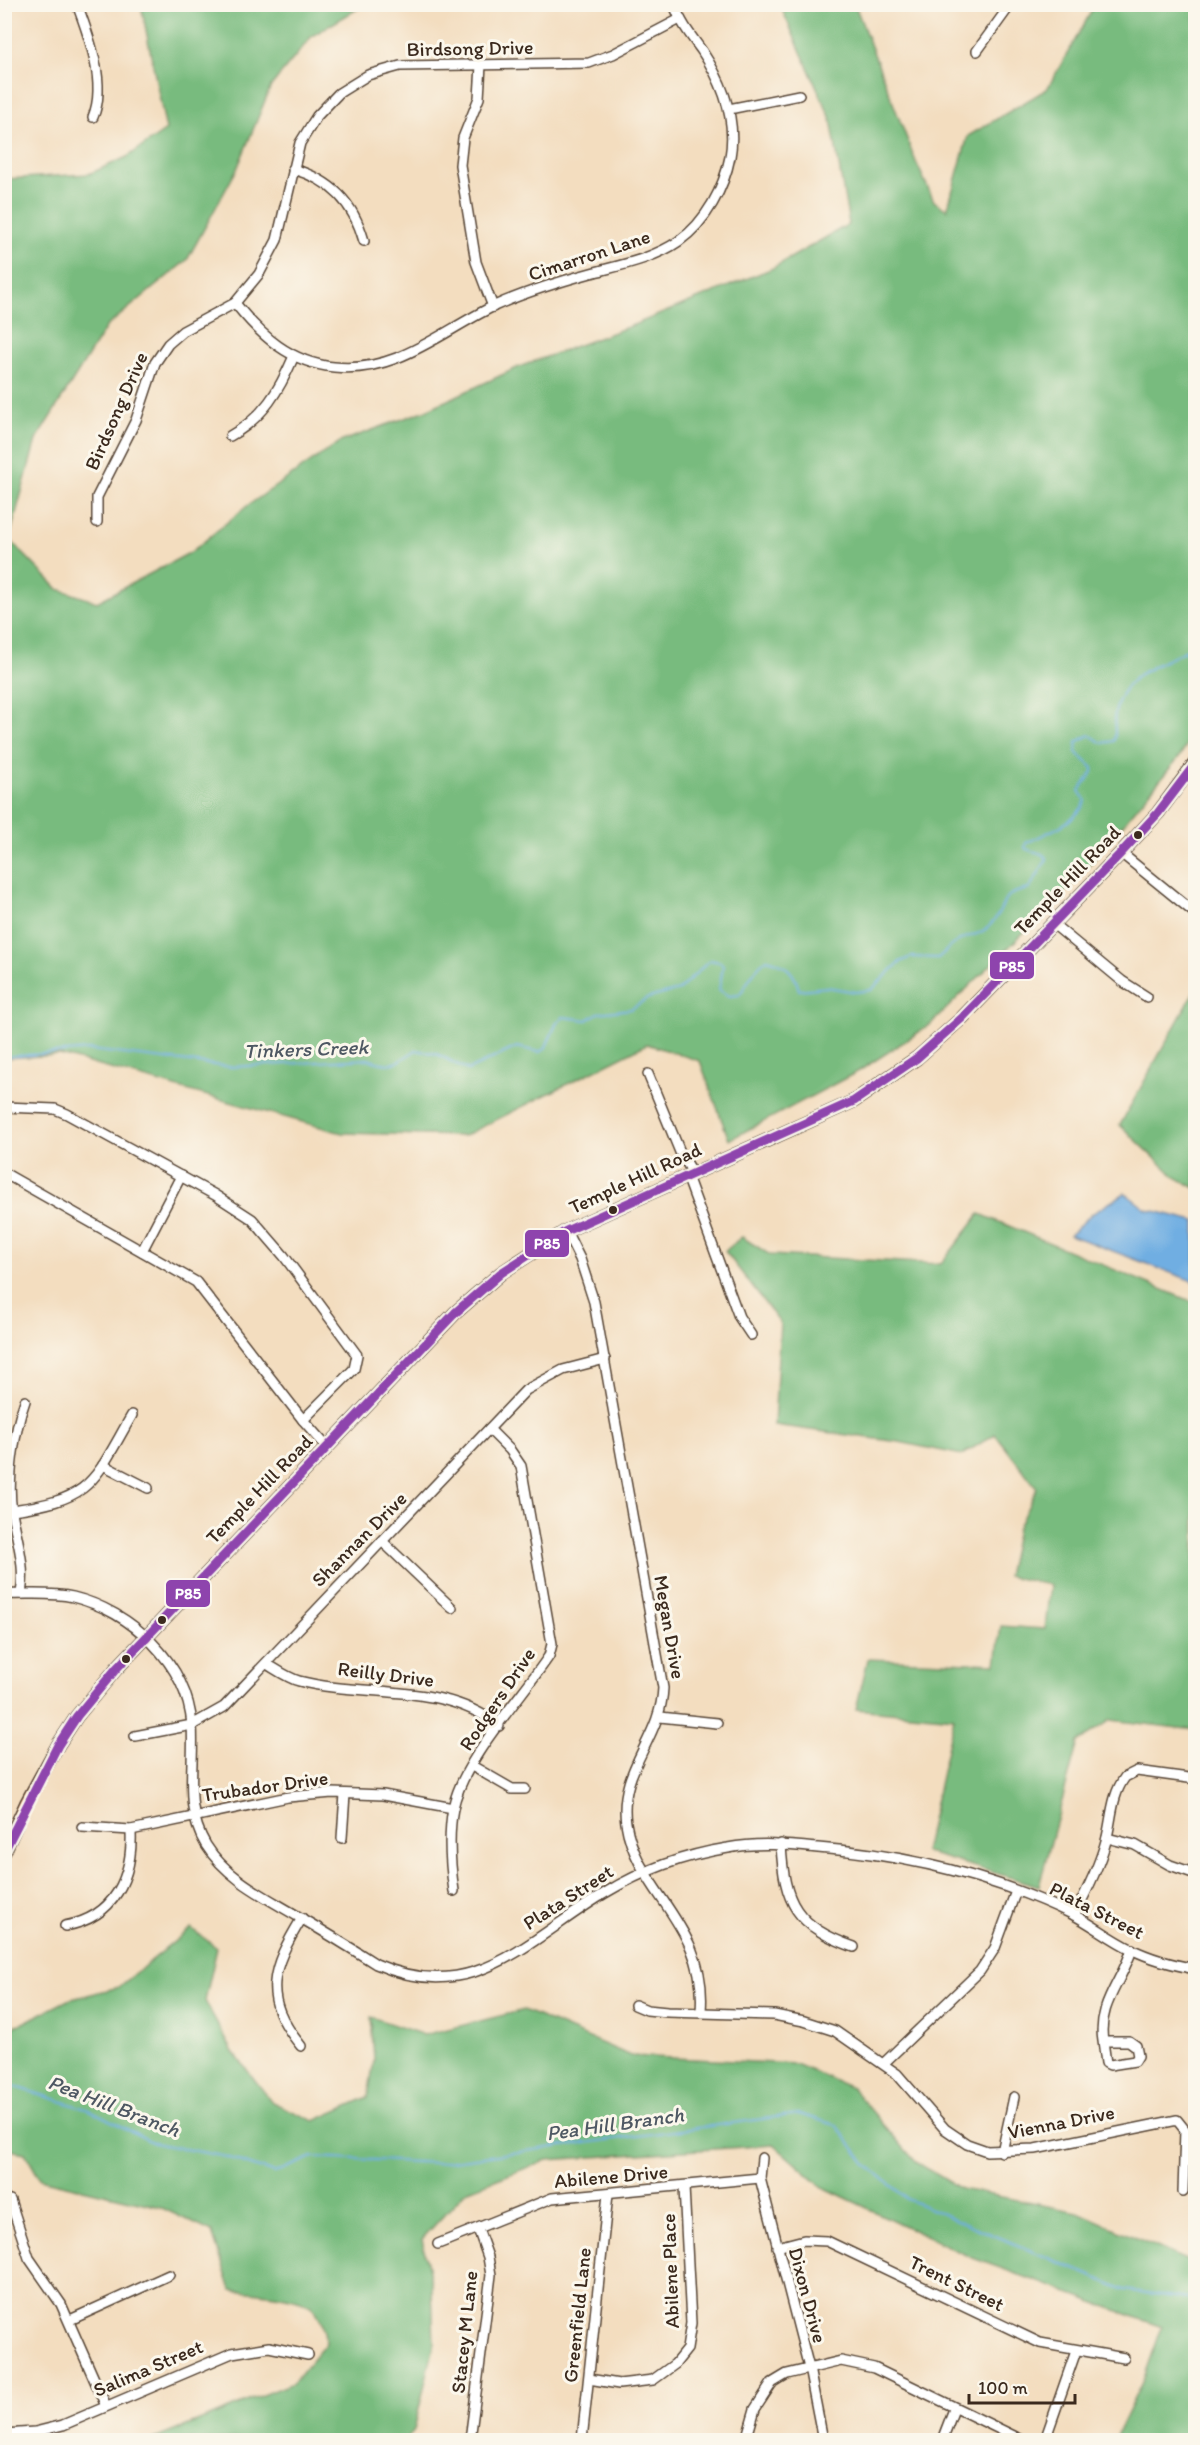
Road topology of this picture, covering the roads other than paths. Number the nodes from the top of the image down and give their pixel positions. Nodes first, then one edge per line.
1 (77, 4) edge
2 (674, 4) edge
3 (1011, 4) edge
4 (680, 19) junction
5 (977, 51) dead end
6 (482, 65) junction
7 (800, 95) dead end
8 (729, 109) junction
9 (93, 117) dead end
10 (293, 169) junction
11 (364, 241) dead end
12 (235, 303) junction
13 (493, 307) junction
14 (294, 356) junction
15 (230, 436) dead end
16 (97, 522) dead end
17 (1196, 762) edge
18 (1120, 853) junction
19 (1196, 914) edge
20 (1052, 923) junction
21 (1147, 997) dead end
22 (648, 1074) dead end
23 (4, 1107) edge
24 (4, 1173) edge
25 (690, 1175) junction
26 (181, 1176) junction
27 (566, 1231) junction
28 (142, 1251) junction
29 (751, 1335) dead end
30 (605, 1359) junction
31 (26, 1401) dead end
32 (132, 1415) dead end
33 (303, 1420) junction
34 (489, 1430) junction
35 (327, 1447) junction
36 (103, 1465) junction
37 (148, 1488) dead end
38 (12, 1510) junction
39 (383, 1542) junction
40 (4, 1594) edge
41 (21, 1594) junction
42 (452, 1608) dead end
43 (146, 1636) junction
44 (267, 1664) junction
45 (660, 1717) junction
46 (717, 1723) dead end
47 (192, 1725) junction
48 (499, 1726) junction
49 (135, 1736) dead end
50 (472, 1766) junction
51 (1196, 1779) edge
52 (525, 1789) dead end
53 (345, 1794) junction
54 (453, 1808) junction
55 (194, 1815) junction
56 (82, 1827) dead end
57 (131, 1830) junction
58 (342, 1838) dead end
59 (1107, 1838) junction
60 (781, 1844) junction
61 (4, 1852) edge
62 (645, 1871) junction
63 (1196, 1874) edge
64 (454, 1891) dead end
65 (1016, 1891) junction
66 (1074, 1915) junction
67 (302, 1918) junction
68 (65, 1926) dead end
69 (854, 1947) dead end
70 (1132, 1949) junction
71 (1196, 1970) edge
72 (635, 2005) dead end
73 (701, 2011) junction
74 (1103, 2041) dead end
75 (301, 2046) dead end
76 (884, 2062) junction
77 (1014, 2097) dead end
78 (1002, 2152) junction
79 (762, 2158) dead end
80 (760, 2178) junction
81 (684, 2187) junction
82 (1183, 2192) dead end
83 (608, 2194) junction
84 (10, 2200) dead end
85 (478, 2229) junction
86 (438, 2244) dead end
87 (777, 2247) junction
88 (169, 2275) dead end
89 (70, 2320) junction
90 (1076, 2351) junction
91 (308, 2355) dead end
92 (1124, 2358) dead end
93 (810, 2368) junction
94 (588, 2379) junction
95 (106, 2406) junction
96 (954, 2409) junction
97 (4, 2434) edge
98 (470, 2440) edge
99 (582, 2440) edge
100 (746, 2440) edge
101 (823, 2440) edge
102 (942, 2440) edge
103 (1022, 2440) edge
104 (1045, 2440) edge

1 - 9 street
2 - 4 street, Cimarron Lane
3 - 5 street
4 - 6 street, Birdsong Drive
4 - 8 street, Cimarron Lane
6 - 10 street, Birdsong Drive
6 - 13 street
7 - 8 street
8 - 13 street, Cimarron Lane
10 - 11 street
10 - 12 street, Birdsong Drive
12 - 14 street, Cimarron Lane
12 - 16 street, Birdsong Drive
13 - 14 street, Cimarron Lane
14 - 15 street
17 - 18 main road, Temple Hill Road
18 - 19 street
18 - 20 main road, Temple Hill Road
20 - 21 street
20 - 25 main road, Temple Hill Road
22 - 25 street
23 - 26 street
24 - 28 street
25 - 27 main road, Temple Hill Road
25 - 29 street
26 - 28 street
26 - 33 street
27 - 30 street, Megan Drive
27 - 35 main road, Temple Hill Road
28 - 33 street
30 - 34 street, Shannan Drive
30 - 45 street, Megan Drive
31 - 38 street
32 - 36 street
33 - 35 street
34 - 39 street, Shannan Drive
34 - 48 street, Rodgers Drive
35 - 43 main road, Temple Hill Road
36 - 37 street
36 - 38 street
38 - 41 street
39 - 42 street
39 - 44 street, Shannan Drive
40 - 41 street, Plata Street
41 - 43 street, Plata Street
43 - 47 street, Plata Street
43 - 61 main road, Temple Hill Road
44 - 47 street, Shannan Drive
44 - 48 street, Reilly Drive
45 - 46 street
45 - 62 street, Megan Drive
47 - 49 street, Shannan Drive
47 - 55 street, Plata Street
48 - 50 street, Rodgers Drive
50 - 52 street
50 - 54 street, Rodgers Drive
51 - 59 street
53 - 54 street, Trubador Drive
53 - 55 street, Trubador Drive
53 - 58 street
54 - 64 street, Rodgers Drive
55 - 57 street, Trubador Drive
55 - 67 street, Plata Street
56 - 57 street, Trubador Drive
57 - 68 street
59 - 63 street
59 - 66 street
60 - 62 street, Plata Street
60 - 65 street, Plata Street
60 - 69 street
62 - 67 street, Plata Street
62 - 73 street, Megan Drive
65 - 66 street, Plata Street
65 - 76 street
66 - 70 street, Plata Street
67 - 75 street
70 - 71 street, Plata Street
70 - 74 street
72 - 73 street, Vienna Drive
73 - 76 street, Vienna Drive
76 - 78 street, Vienna Drive
77 - 78 street
78 - 82 street, Vienna Drive
79 - 80 street, Dixon Drive
80 - 81 street, Abilene Drive
80 - 87 street, Dixon Drive
81 - 83 street, Abilene Drive
81 - 94 street, Abilene Place
83 - 85 street, Abilene Drive
83 - 94 street, Greenfield Lane
84 - 89 street
85 - 86 street, Abilene Drive
85 - 98 street, Stacey M Lane
87 - 90 street, Trent Street
87 - 93 street, Dixon Drive
88 - 89 street
89 - 95 street
90 - 92 street, Trent Street
90 - 104 street
91 - 95 street, Salima Street
93 - 96 street
93 - 100 street
93 - 101 street, Dixon Drive
94 - 99 street, Greenfield Lane
95 - 97 street, Salima Street
96 - 102 street
96 - 103 street

